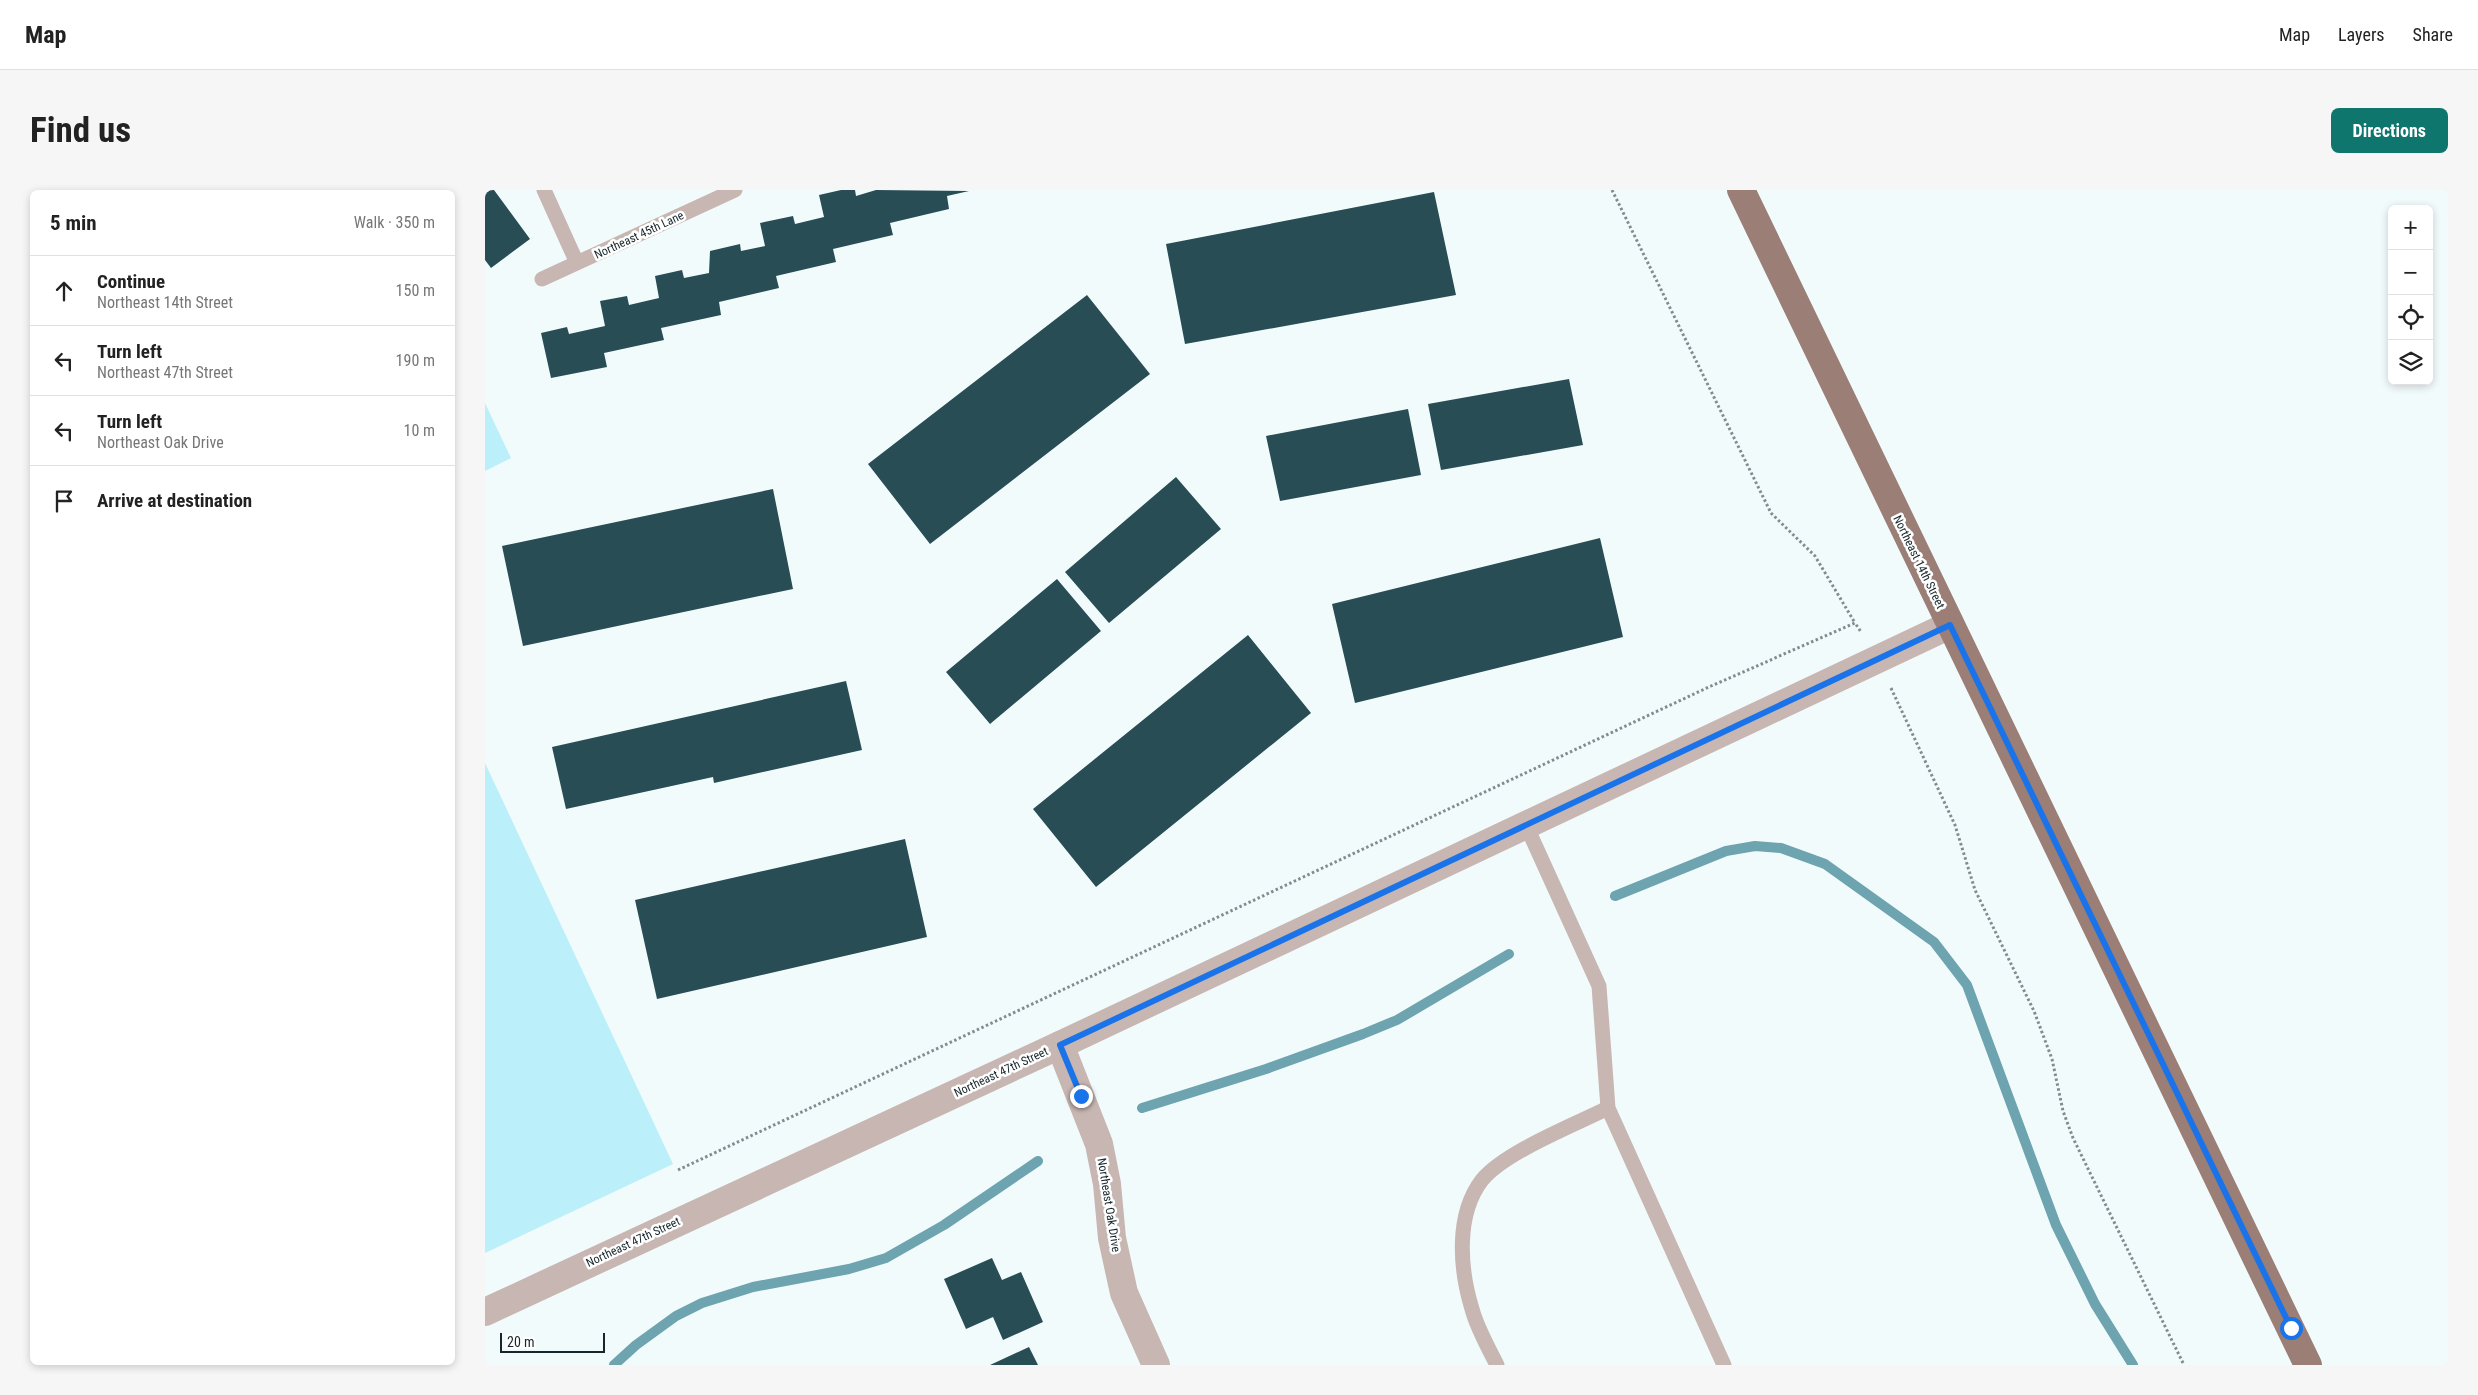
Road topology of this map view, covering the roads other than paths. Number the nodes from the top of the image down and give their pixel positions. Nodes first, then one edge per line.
1 (543, 190) edge
2 (735, 190) edge
3 (1741, 190) edge
4 (577, 263) junction
5 (542, 279) dead end
6 (1950, 625) junction
7 (1526, 825) junction
8 (1060, 1045) junction
9 (1607, 1108) junction
10 (485, 1312) edge
11 (1156, 1365) edge
12 (1497, 1365) edge
13 (1724, 1365) edge
14 (2309, 1365) edge

1 - 4 lane
2 - 4 lane, Northeast 45th Lane
3 - 6 main road, Northeast 14th Street
4 - 5 lane, Northeast 45th Lane
6 - 7 street, Northeast 47th Street
6 - 14 main road, Northeast 14th Street
7 - 8 street, Northeast 47th Street
7 - 9 lane
8 - 10 street, Northeast 47th Street
8 - 11 street, Northeast Oak Drive
9 - 12 lane
9 - 13 lane

